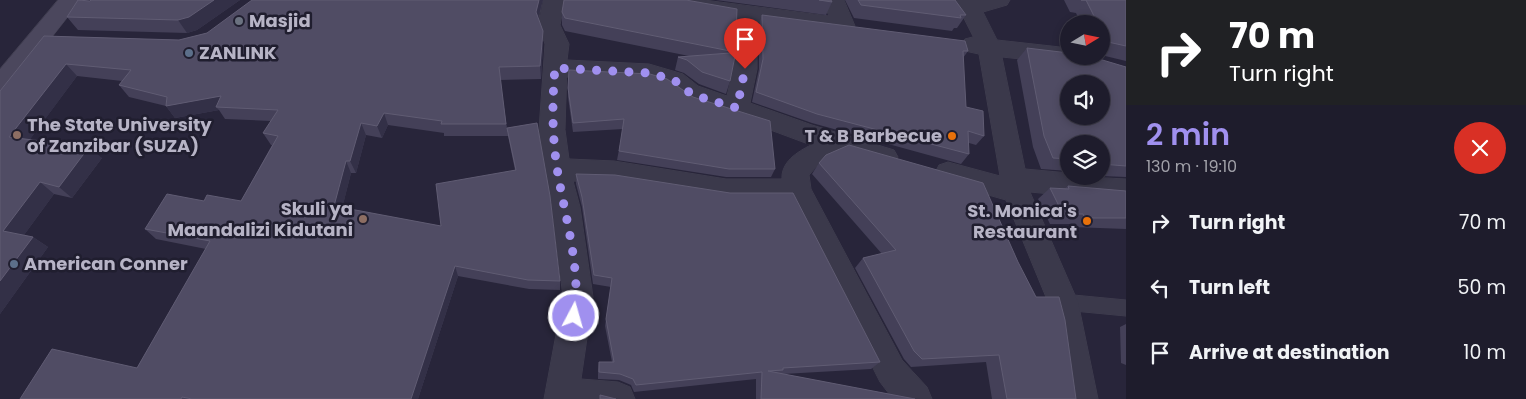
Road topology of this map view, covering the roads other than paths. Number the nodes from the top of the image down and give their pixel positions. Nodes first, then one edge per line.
1 (70, 0) edge
2 (554, 0) edge
3 (670, 0) edge
4 (833, 0) edge
5 (999, 0) edge
6 (969, 4) edge
7 (752, 9) edge
8 (38, 39) junction
9 (68, 40) edge
10 (950, 41) edge
11 (989, 47) junction
12 (1060, 56) edge
13 (555, 68) junction
14 (0, 86) edge
15 (737, 108) junction
16 (839, 143) junction
17 (557, 169) junction
18 (1015, 185) junction
19 (797, 190) junction
20 (1126, 190) edge
21 (1063, 302) junction
22 (1126, 308) edge
23 (562, 396) edge
24 (618, 399) edge
25 (915, 399) edge
26 (1081, 399) edge

1 - 8 main road
2 - 13 street
3 - 7 street
4 - 7 street
5 - 6 street
6 - 11 street
7 - 15 street
8 - 9 street
8 - 14 main road
10 - 11 street
11 - 12 street
11 - 18 street
13 - 15 street
13 - 17 street
15 - 16 street
16 - 18 street
16 - 19 street
17 - 19 street
17 - 23 street
18 - 20 street
18 - 21 street
19 - 25 street
21 - 22 lane
21 - 26 street
23 - 24 street

